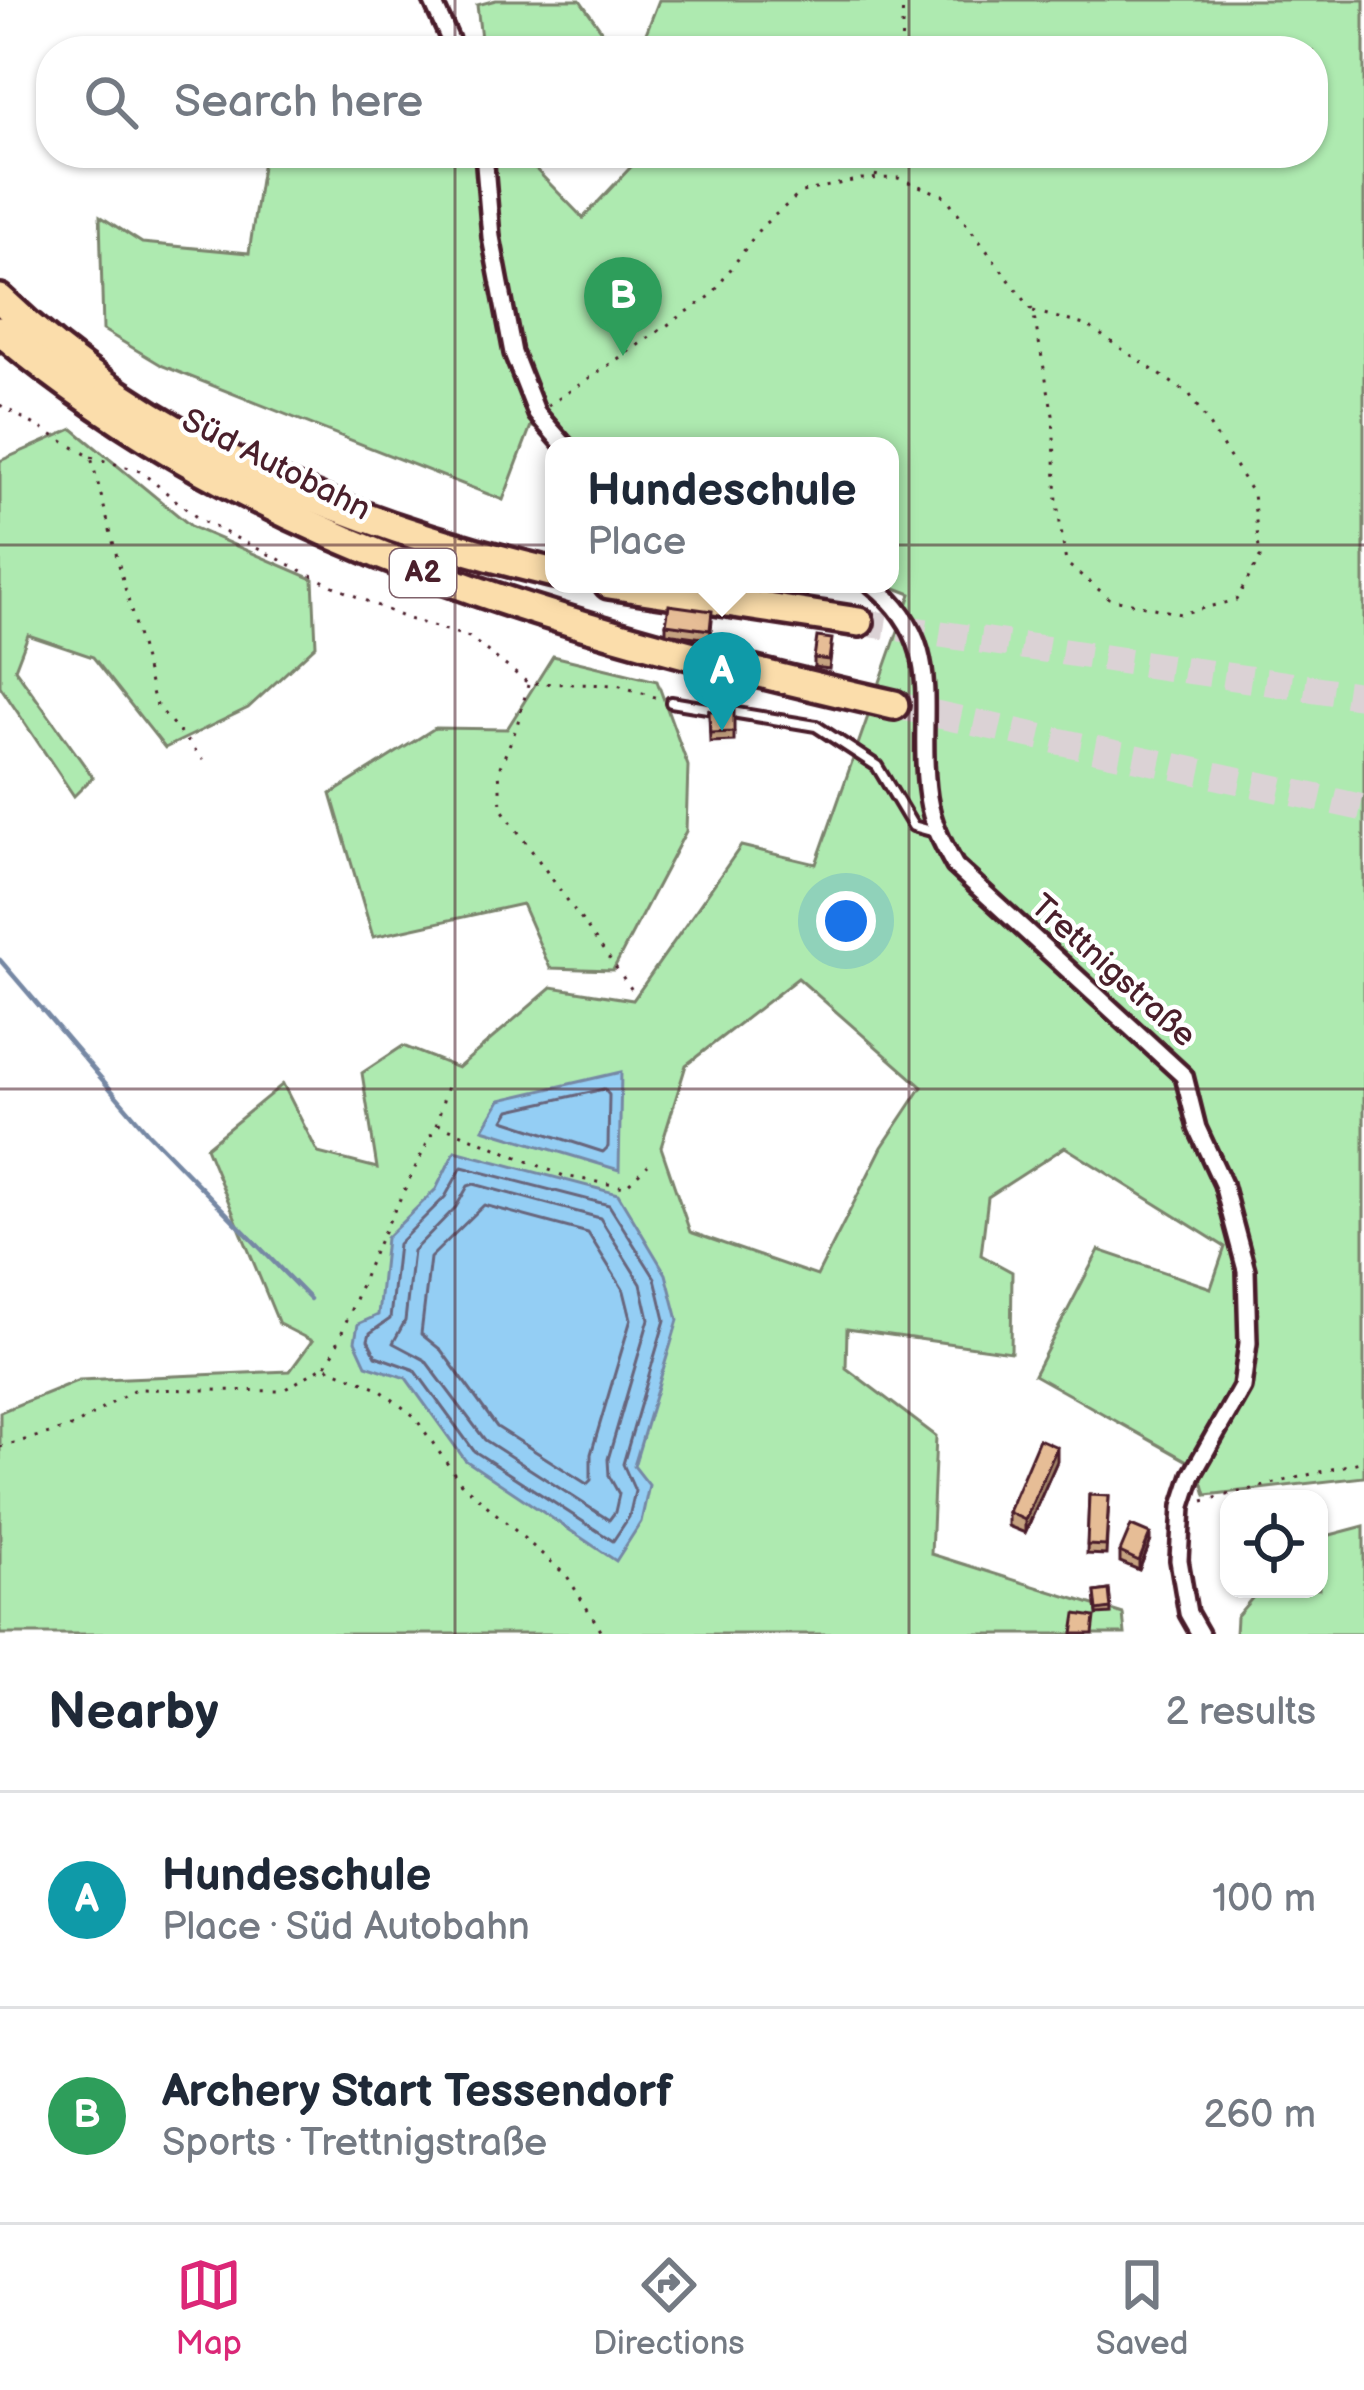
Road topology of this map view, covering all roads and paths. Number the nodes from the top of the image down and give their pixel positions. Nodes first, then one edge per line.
1 (903, 0) edge
2 (438, 1) edge
3 (450, 36) edge
4 (902, 36) edge
5 (485, 168) edge
6 (878, 168) edge
7 (875, 179) junction
8 (0, 299) edge
9 (1034, 311) junction
10 (0, 331) edge
11 (0, 405) edge
12 (537, 414) junction
13 (557, 437) edge
14 (91, 457) junction
15 (545, 571) edge
16 (668, 593) edge
17 (883, 593) edge
18 (859, 622) tunnel mouth
19 (529, 683) junction
20 (671, 702) joint
21 (894, 705) tunnel mouth
22 (203, 760) dead end
23 (937, 833) junction
24 (632, 990) dead end
25 (447, 1086) dead end
26 (437, 1123) junction
27 (648, 1165) dead end
28 (325, 1366) junction
29 (0, 1447) edge
30 (1364, 1461) edge
31 (1182, 1506) junction
32 (602, 1634) edge
33 (1200, 1634) edge

1 - 4 path
2 - 3 street
5 - 12 street
6 - 7 path
7 - 9 path
7 - 12 path
8 - 15 highway, Süd Autobahn / A2
9 - 9 path
10 - 21 highway, Süd Autobahn / A2
11 - 14 path
12 - 13 street
14 - 19 path
14 - 22 path
16 - 18 highway
17 - 23 street, Trettnigstraße
19 - 20 path
19 - 24 path
20 - 23 lane
23 - 31 street, Trettnigstraße
25 - 26 path
26 - 27 path
26 - 28 path
28 - 29 path
28 - 32 path
30 - 31 path
31 - 33 street, Trettnigstraße

